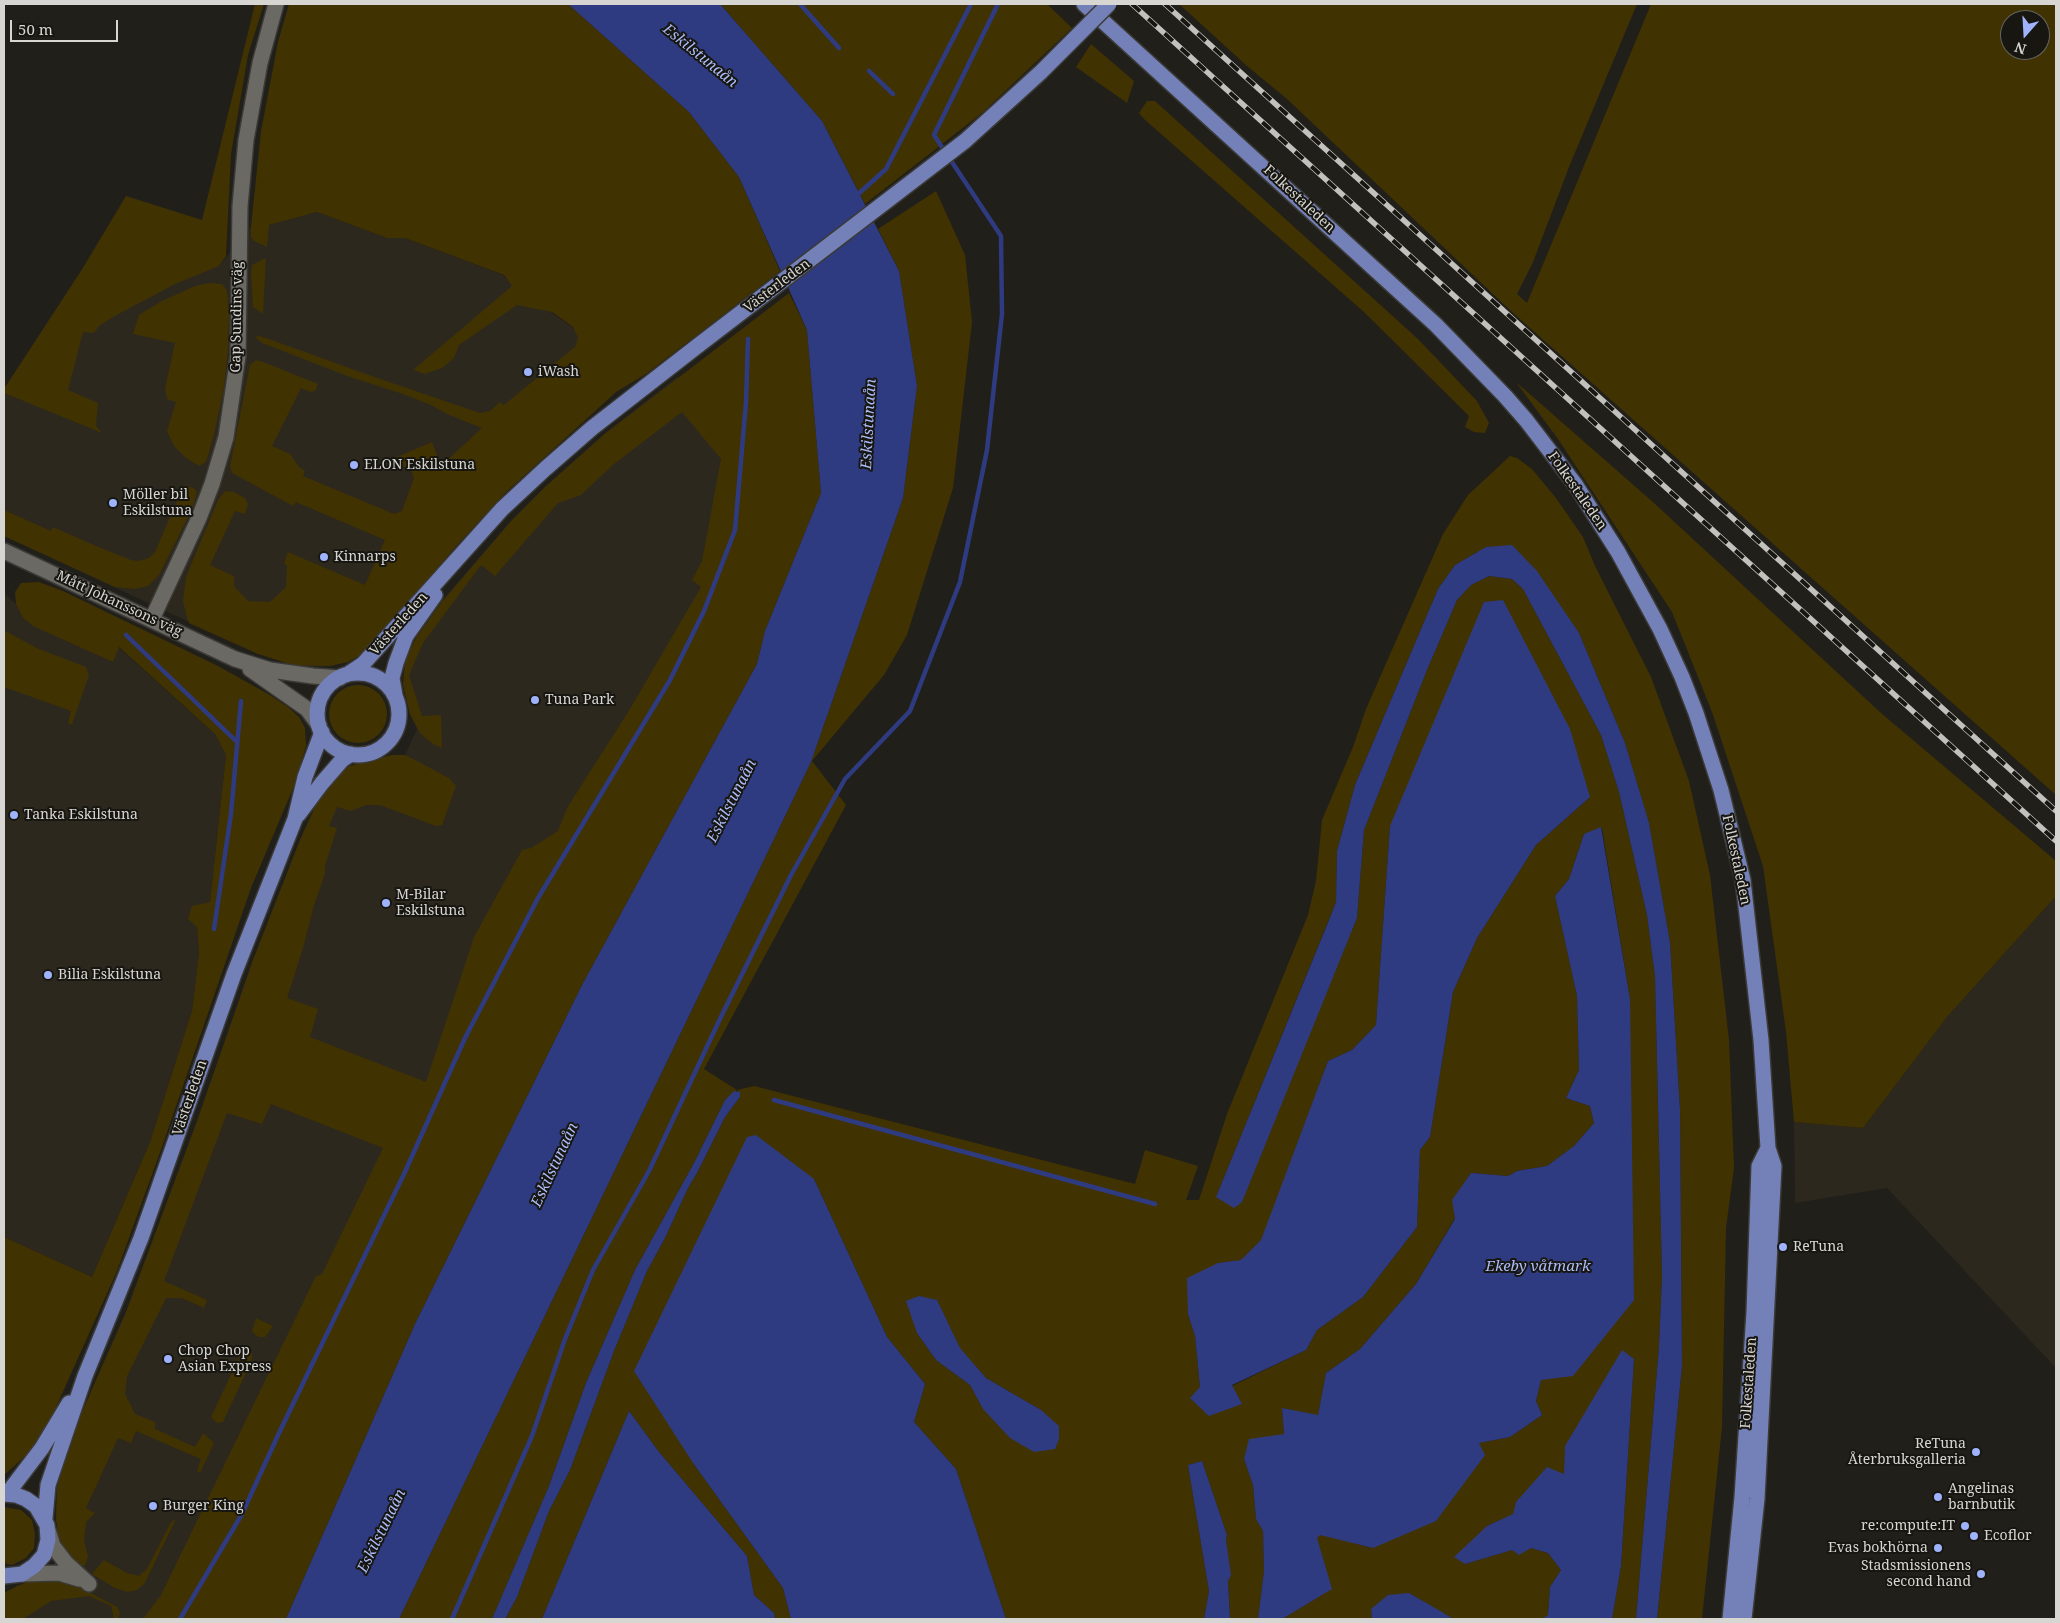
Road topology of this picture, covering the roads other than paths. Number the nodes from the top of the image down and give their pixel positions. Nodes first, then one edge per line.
1 (276, 4) edge
2 (1084, 4) edge
3 (1109, 4) edge
4 (4, 551) edge
5 (448, 572) junction
6 (152, 619) junction
7 (235, 659) junction
8 (344, 676) junction
9 (396, 697) junction
10 (320, 728) junction
11 (351, 754) junction
12 (295, 818) junction
13 (84, 1376) junction
14 (5, 1494) edge
15 (46, 1524) junction
16 (1744, 1547) junction
17 (11, 1577) edge
18 (1730, 1619) edge
19 (1744, 1619) edge

1 - 6 street, Gap Sundins väg
2 - 16 main road, Folkestaleden
3 - 5 main road, Västerleden, bridge
4 - 6 street, Mått Johanssons väg
5 - 8 main road, Västerleden
5 - 9 main road, Västerleden
6 - 7 street, Mått Johanssons väg
7 - 8 street, Mått Johanssons väg
7 - 10 street, Mått Johanssons väg
8 - 9 main road
8 - 10 main road
9 - 11 main road
10 - 11 main road
10 - 12 main road, Västerleden
11 - 12 main road, Västerleden
12 - 13 main road, Västerleden
13 - 14 main road, Västerleden
13 - 15 main road, Västerleden
14 - 15 main road
15 - 17 main road, Västerleden
15 - 17 street
16 - 18 main road, Folkestaleden
16 - 19 main road, Folkestaleden

